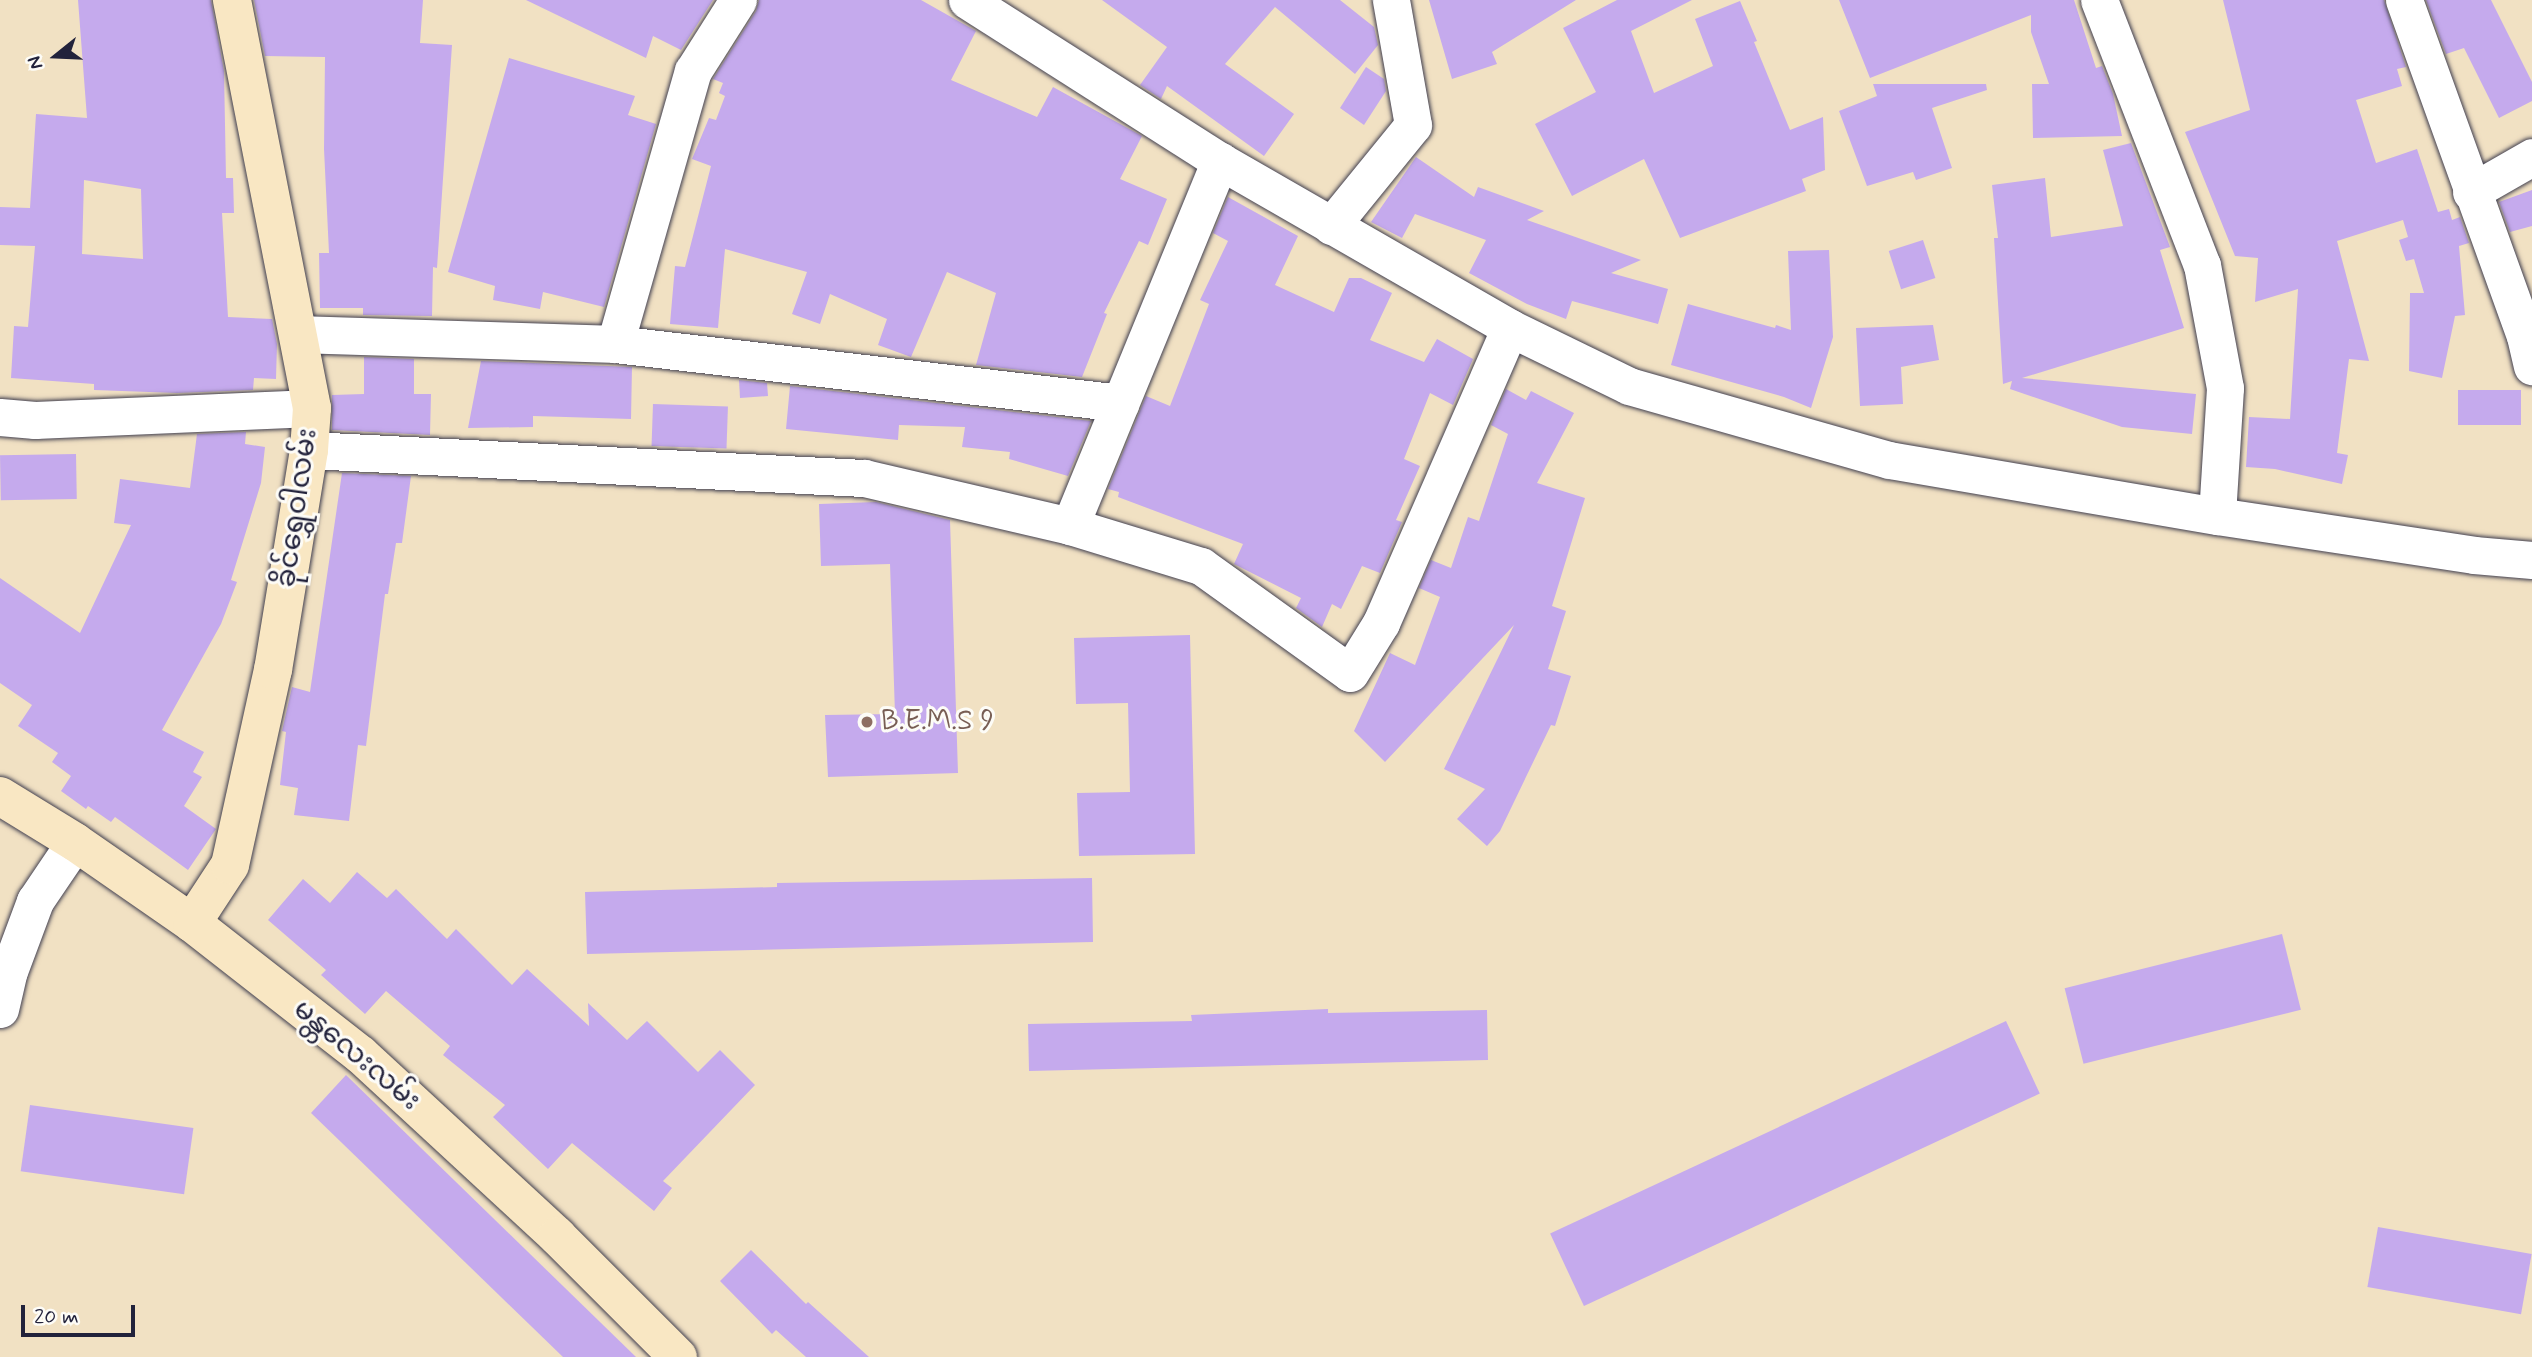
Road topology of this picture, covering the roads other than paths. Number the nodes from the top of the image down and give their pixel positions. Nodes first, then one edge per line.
1 (232, 0) edge
2 (738, 0) edge
3 (967, 0) edge
4 (1391, 0) edge
5 (2099, 0) edge
6 (2404, 0) edge
7 (2532, 156) edge
8 (1220, 162) junction
9 (2470, 192) junction
10 (1331, 226) junction
11 (1510, 328) junction
12 (299, 334) junction
13 (615, 344) junction
14 (2532, 366) edge
15 (1121, 403) junction
16 (312, 408) junction
17 (0, 417) edge
18 (309, 450) junction
19 (2217, 516) junction
20 (1070, 526) junction
21 (2532, 560) edge
22 (0, 796) edge
23 (75, 842) junction
24 (192, 923) junction
25 (0, 1009) edge
26 (678, 1357) edge

1 - 12 street, ခိုင်ရွှေဝါလမ်း
2 - 13 street
3 - 8 street
4 - 10 street
5 - 19 street
6 - 9 street
7 - 9 street
8 - 10 street
8 - 15 street
9 - 14 street
10 - 11 street
11 - 19 street
11 - 20 street
12 - 13 street
12 - 16 street, ခိုင်ရွှေဝါလမ်း
13 - 15 street
15 - 20 street
16 - 17 street
16 - 18 street, ခိုင်ရွှေဝါလမ်း
18 - 20 street
18 - 24 street, ခိုင်ရွှေဝါလမ်း
19 - 21 street
22 - 23 street, မန္တလေးလမ်း
23 - 24 street, မန္တလေးလမ်း
23 - 25 street
24 - 26 street, မန္တလေးလမ်း

